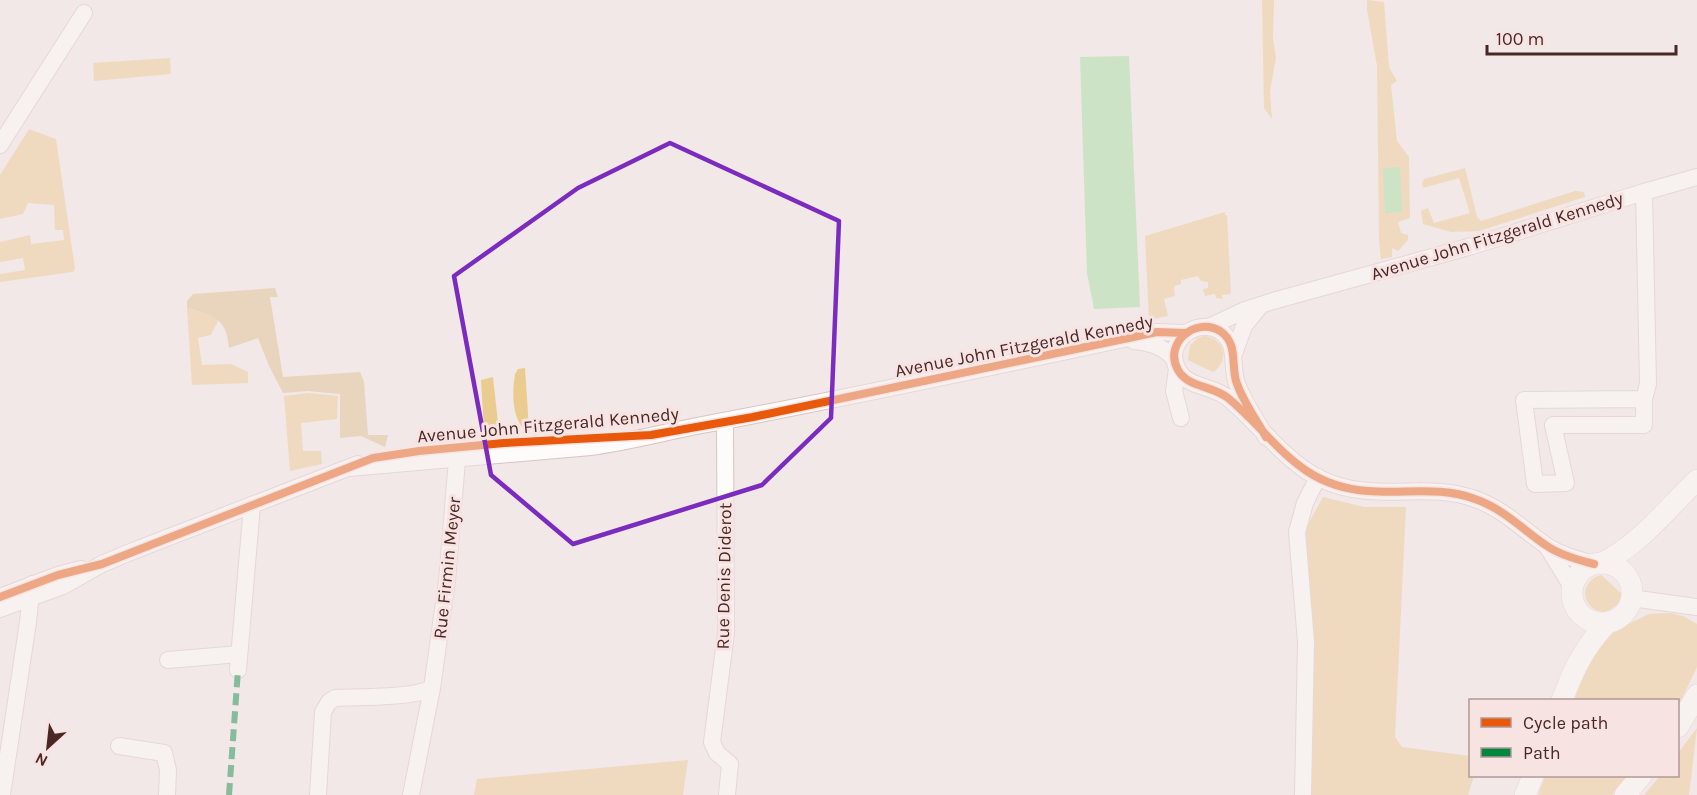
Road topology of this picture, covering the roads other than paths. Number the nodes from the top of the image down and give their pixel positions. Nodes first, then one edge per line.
1 (84, 13) dead end
2 (0, 146) edge
3 (1697, 177) edge
4 (1644, 192) junction
5 (1262, 305) junction
6 (1209, 327) junction
7 (1186, 333) junction
8 (1121, 340) junction
9 (1233, 357) junction
10 (1176, 364) junction
11 (1200, 385) junction
12 (1644, 399) junction
13 (725, 421) junction
14 (1266, 437) junction
15 (458, 453) junction
16 (1318, 477) junction
17 (1697, 480) edge
18 (252, 505) junction
19 (1548, 548) junction
20 (1598, 563) junction
21 (1572, 587) junction
22 (31, 591) junction
23 (0, 597) edge
24 (1631, 598) junction
25 (1697, 607) edge
26 (0, 609) edge
27 (1577, 610) junction
28 (1608, 622) junction
29 (168, 660) dead end
30 (1577, 661) junction
31 (432, 688) junction
32 (1697, 695) edge
33 (1562, 699) edge
34 (1679, 724) edge
35 (119, 746) dead end
36 (1533, 777) edge
37 (1640, 777) edge
38 (2, 795) edge
39 (167, 795) edge
40 (318, 795) edge
41 (411, 795) edge
42 (727, 795) edge
43 (1303, 795) edge
44 (1525, 795) edge
45 (1626, 795) edge

1 - 2 street
3 - 4 street, Avenue John Fitzgerald Kennedy
4 - 5 street, Avenue John Fitzgerald Kennedy
4 - 12 street
5 - 6 street, Avenue John Fitzgerald Kennedy
5 - 9 street
6 - 7 street
6 - 9 street
7 - 8 street, Avenue John Fitzgerald Kennedy
7 - 10 street
8 - 10 street, Avenue John Fitzgerald Kennedy
8 - 13 street, Avenue John Fitzgerald Kennedy
9 - 11 street
9 - 14 street
10 - 11 street
10 - 11 street
11 - 14 street
12 - 12 street
13 - 15 street, Avenue John Fitzgerald Kennedy
13 - 42 street, Rue Denis Diderot
14 - 16 street
15 - 18 street, Avenue John Fitzgerald Kennedy
15 - 31 street, Rue Firmin Meyer
16 - 19 street
16 - 43 street
17 - 20 main road
18 - 22 street, Avenue John Fitzgerald Kennedy
18 - 29 street
19 - 20 street
19 - 21 street
20 - 21 main road
20 - 24 main road
21 - 27 main road
22 - 23 street, Avenue John Fitzgerald Kennedy
22 - 26 street, Avenue John Fitzgerald Kennedy
22 - 38 street
24 - 25 street
24 - 28 main road
27 - 28 main road
27 - 30 main road
28 - 30 main road
30 - 33 main road
31 - 40 street
31 - 41 street, Rue Firmin Meyer
32 - 34 main road
35 - 39 street
36 - 44 main road
37 - 45 main road

